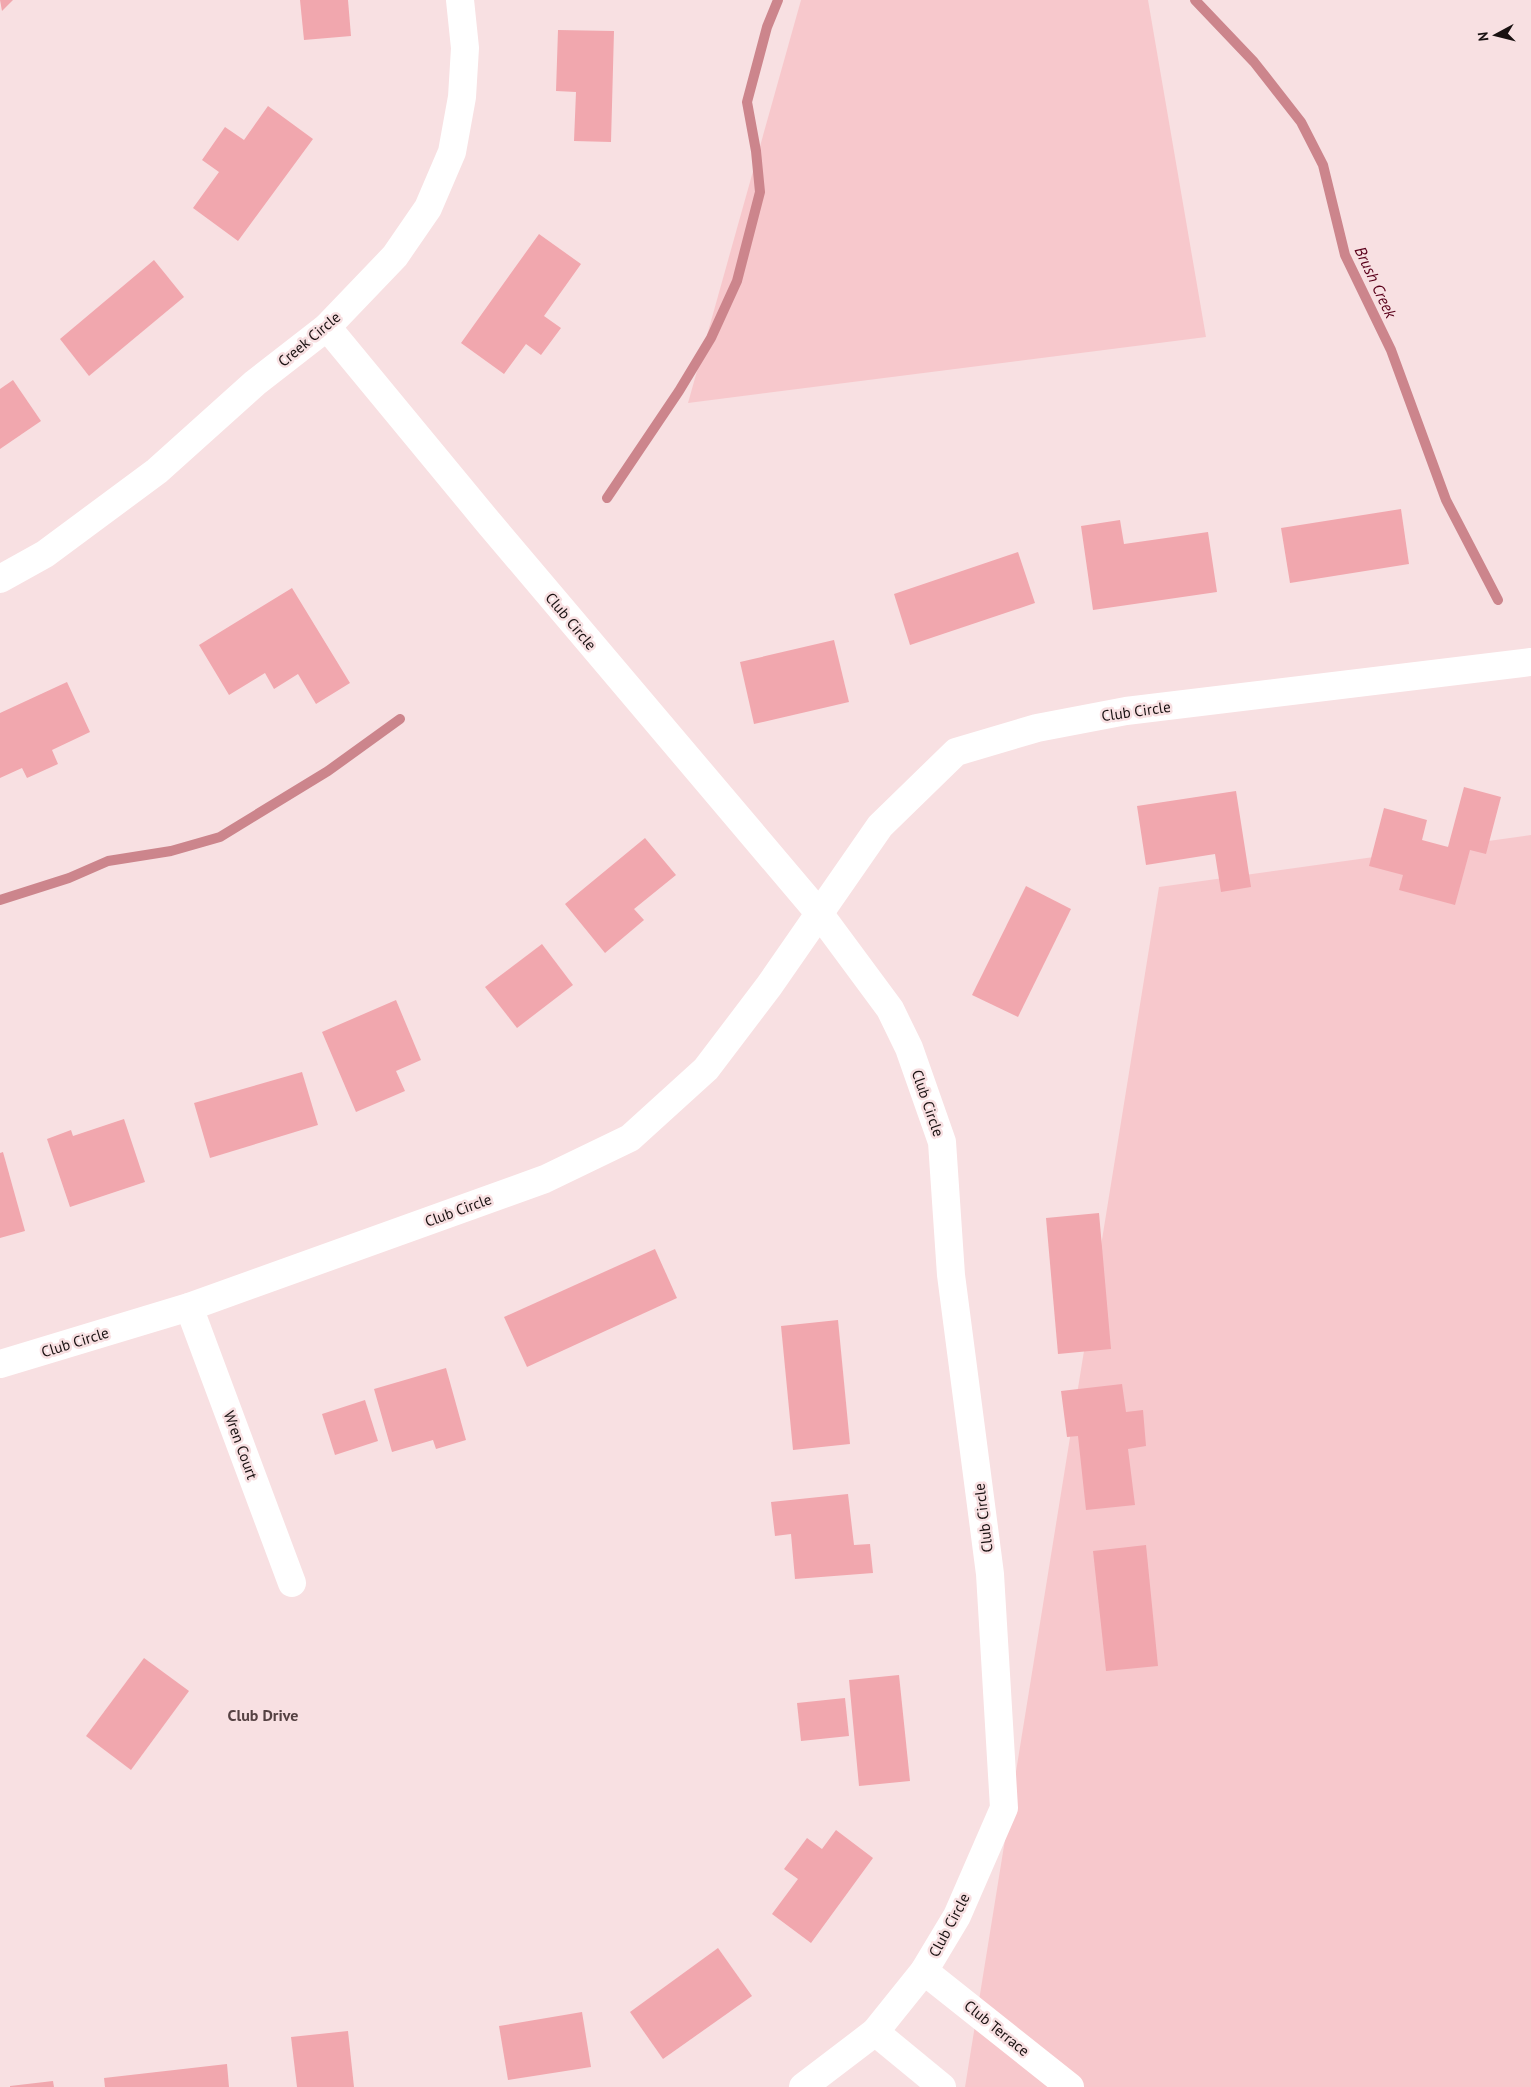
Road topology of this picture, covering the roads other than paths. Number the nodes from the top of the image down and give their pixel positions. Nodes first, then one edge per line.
1 (460, 0) edge
2 (327, 327) junction
3 (0, 579) edge
4 (1531, 662) edge
5 (819, 913) junction
6 (189, 1307) junction
7 (0, 1364) edge
8 (292, 1583) dead end
9 (924, 1971) junction
10 (875, 2032) junction
11 (803, 2087) edge
12 (942, 2087) edge
13 (1070, 2087) edge

1 - 2 street, Creek Circle
2 - 3 street, Creek Circle
2 - 5 street, Club Circle
4 - 5 street, Club Circle
5 - 6 street, Club Circle
5 - 9 street, Club Circle
6 - 7 street, Club Circle
6 - 8 street, Wren Court
9 - 10 street, Club Circle
9 - 13 street, Club Terrace
10 - 11 street, Club Circle
10 - 12 street

